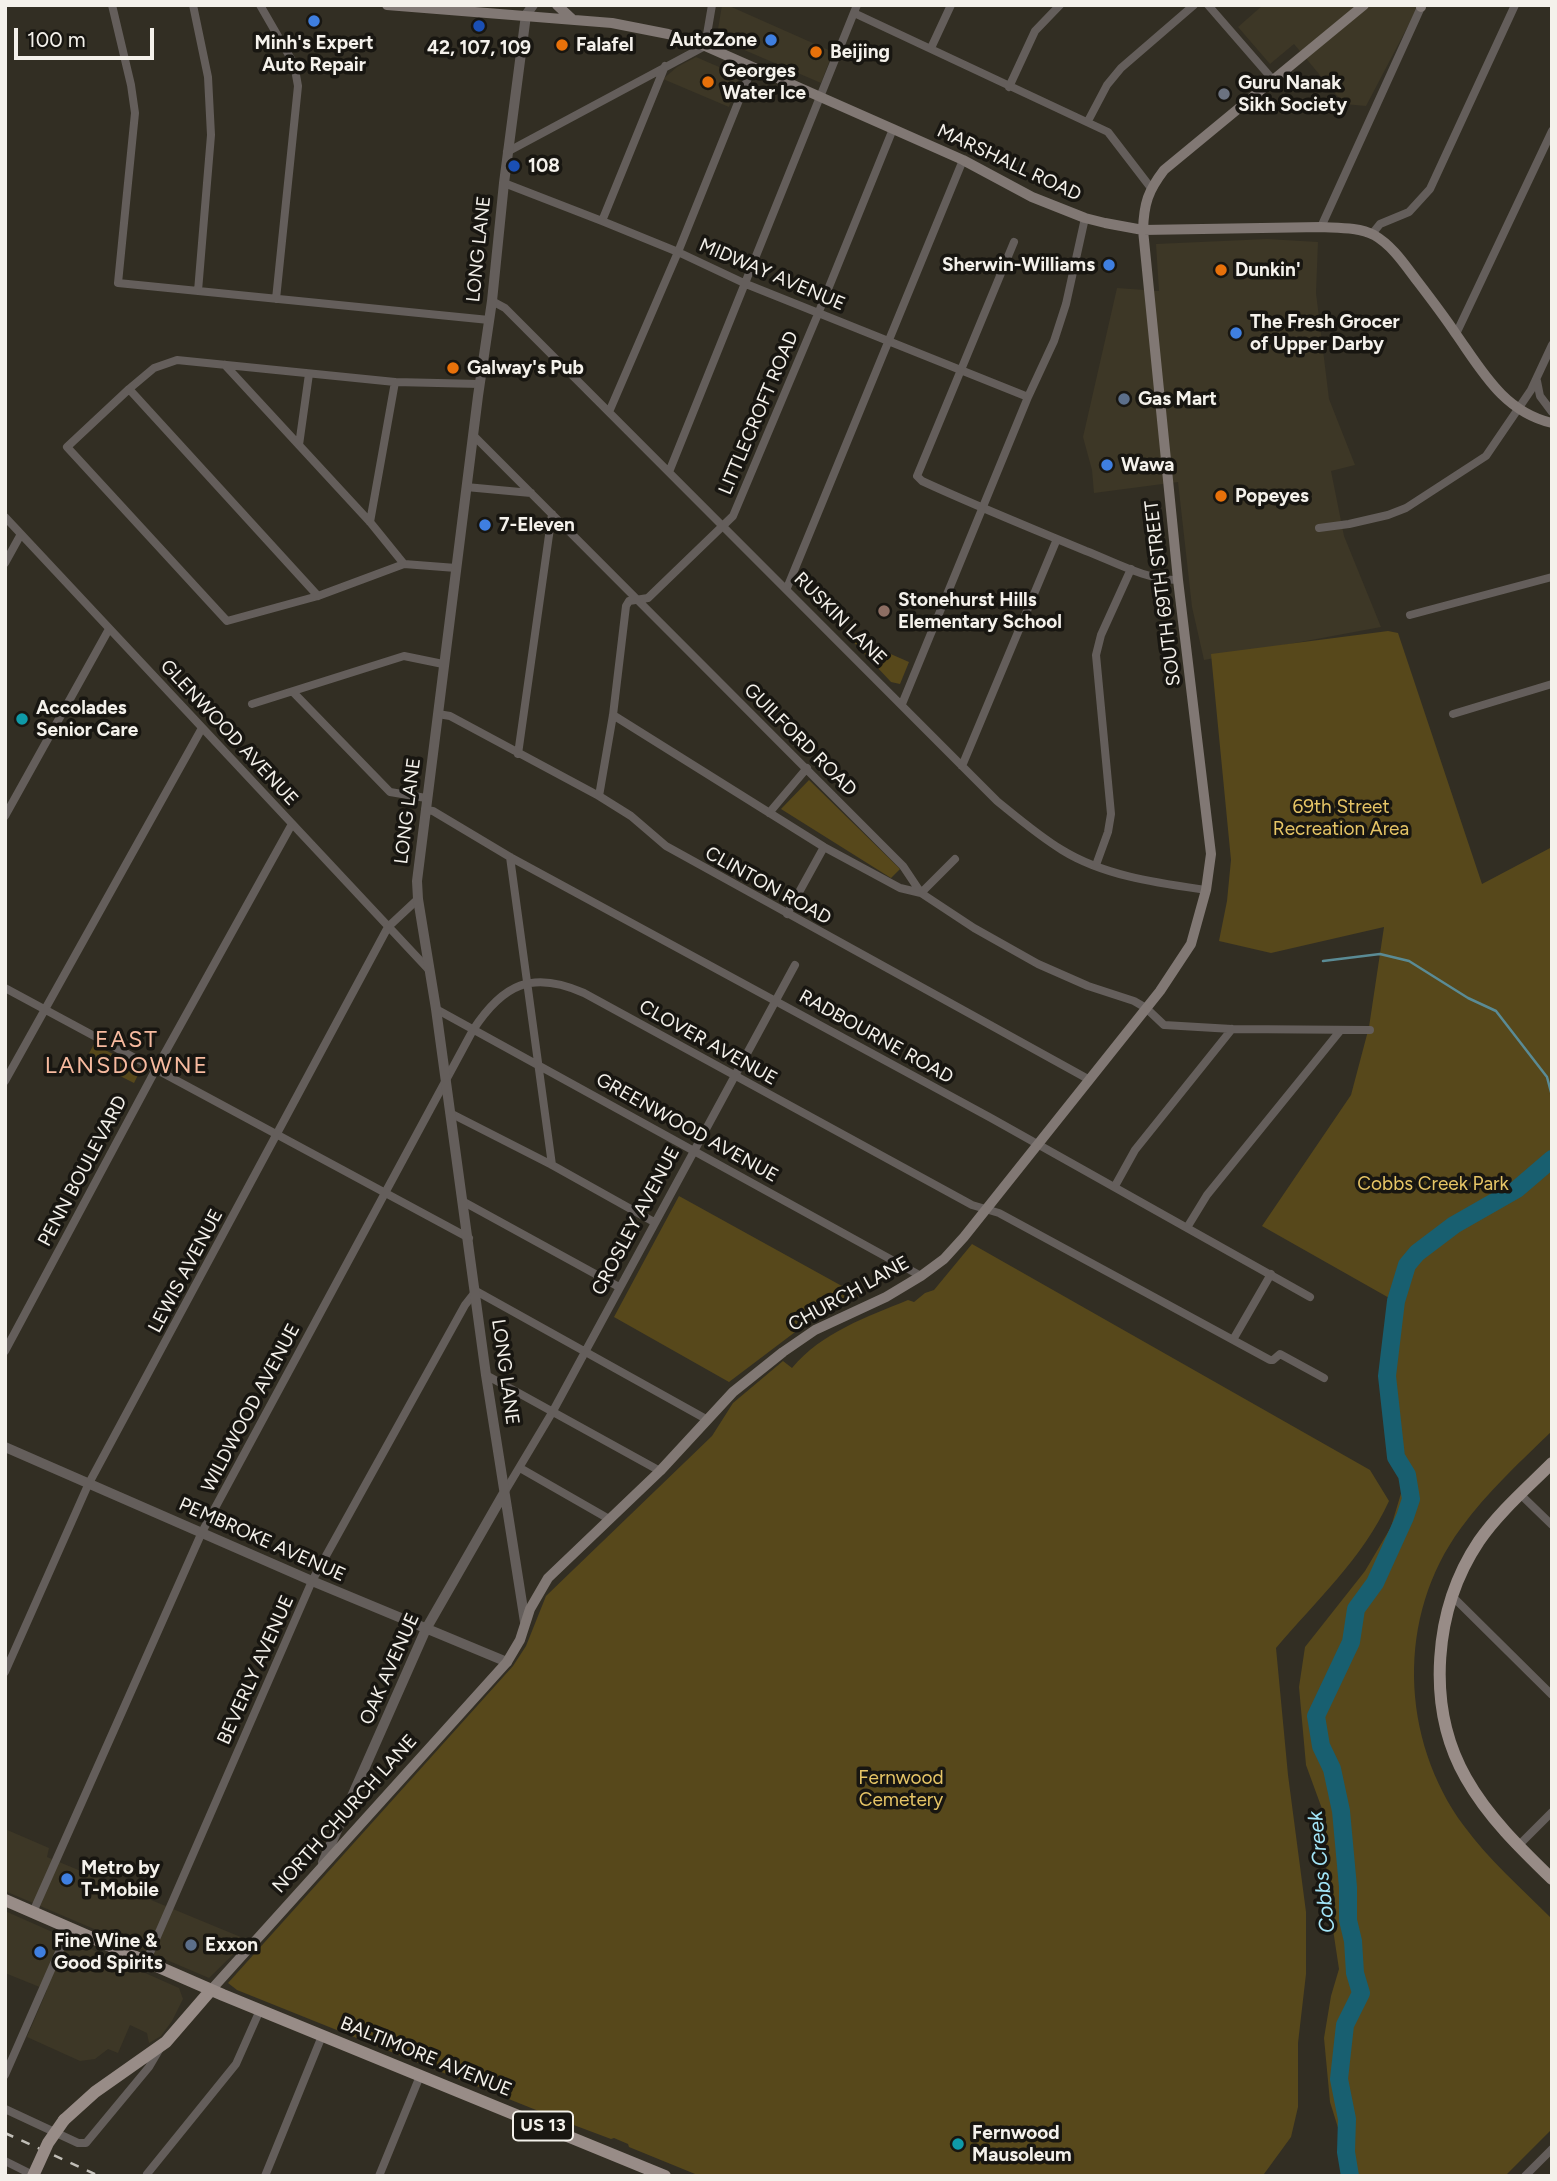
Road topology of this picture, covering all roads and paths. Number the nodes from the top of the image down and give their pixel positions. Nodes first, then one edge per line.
1 (112, 5) edge
2 (193, 5) edge
3 (260, 5) edge
4 (389, 5) edge
5 (533, 5) edge
6 (557, 5) edge
7 (712, 5) edge
8 (951, 5) edge
9 (1060, 5) edge
10 (1194, 5) edge
11 (1208, 5) edge
12 (1364, 5) edge
13 (1515, 5) edge
14 (1421, 6) edge
15 (855, 9) edge
16 (526, 15) junction
17 (572, 19) junction
18 (705, 46) junction
19 (931, 48) junction
20 (665, 66) junction
21 (752, 68) junction
22 (1274, 81) junction
23 (1009, 87) junction
24 (821, 97) junction
25 (1087, 121) junction
26 (893, 129) junction
27 (1552, 131) edge
28 (507, 152) junction
29 (962, 160) junction
30 (503, 183) junction
31 (1151, 188) junction
32 (1085, 218) junction
33 (602, 221) junction
34 (1321, 227) junction
35 (1143, 230) junction
36 (1372, 234) junction
37 (1012, 246) dead end
38 (678, 252) junction
39 (746, 284) junction
40 (198, 291) junction
41 (276, 299) junction
42 (492, 301) junction
43 (818, 314) junction
44 (489, 320) junction
45 (1456, 334) junction
46 (890, 341) junction
47 (1552, 345) edge
48 (225, 365) junction
49 (960, 369) junction
50 (309, 374) junction
51 (1537, 377) junction
52 (395, 382) junction
53 (480, 384) junction
54 (129, 389) junction
55 (1028, 397) junction
56 (1518, 409) junction
57 (610, 412) junction
58 (1552, 412) edge
59 (1552, 423) edge
60 (473, 435) junction
61 (299, 445) junction
62 (669, 472) junction
63 (466, 487) junction
64 (531, 494) junction
65 (982, 509) junction
66 (552, 514) junction
67 (5, 517) edge
68 (370, 522) junction
69 (722, 525) junction
70 (1319, 528) dead end
71 (21, 534) junction
72 (1057, 539) junction
73 (5, 563) edge
74 (404, 564) junction
75 (456, 568) junction
76 (1131, 569) junction
77 (1552, 577) edge
78 (1178, 580) junction
79 (787, 588) junction
80 (318, 596) junction
81 (635, 599) junction
82 (1410, 615) dead end
83 (109, 629) junction
84 (443, 664) junction
85 (1552, 684) edge
86 (293, 692) junction
87 (252, 704) dead end
88 (902, 704) junction
89 (438, 714) junction
90 (1453, 714) dead end
91 (612, 715) junction
92 (202, 728) junction
93 (518, 754) junction
94 (962, 766) junction
95 (807, 768) junction
96 (599, 796) junction
97 (426, 798) junction
98 (425, 810) junction
99 (769, 813) junction
100 (5, 816) edge
101 (292, 824) junction
102 (824, 847) junction
103 (510, 857) junction
104 (955, 859) dead end
105 (1096, 866) junction
106 (1206, 890) junction
107 (921, 893) junction
108 (418, 899) junction
109 (787, 914) junction
110 (388, 927) junction
111 (795, 965) dead end
112 (430, 971) junction
113 (526, 982) junction
114 (5, 988) edge
115 (776, 1000) junction
116 (1146, 1008) junction
117 (45, 1009) junction
118 (436, 1009) junction
119 (1233, 1029) junction
120 (472, 1030) junction
121 (1370, 1030) dead end
122 (1340, 1031) junction
123 (538, 1065) junction
124 (156, 1069) junction
125 (734, 1075) junction
126 (1088, 1079) junction
127 (444, 1080) junction
128 (5, 1081) edge
129 (450, 1113) junction
130 (277, 1134) junction
131 (1038, 1143) junction
132 (693, 1149) junction
133 (552, 1165) junction
134 (1115, 1186) junction
135 (384, 1192) junction
136 (464, 1202) junction
137 (985, 1209) junction
138 (654, 1222) junction
139 (1188, 1226) junction
140 (469, 1238) junction
141 (1271, 1274) junction
142 (921, 1276) junction
143 (618, 1287) junction
144 (476, 1291) junction
145 (1310, 1297) dead end
146 (1234, 1338) junction
147 (5, 1351) edge
148 (585, 1351) junction
149 (486, 1375) junction
150 (1324, 1378) dead end
151 (553, 1411) junction
152 (706, 1419) junction
153 (5, 1447) edge
154 (1552, 1463) edge
155 (520, 1468) junction
156 (660, 1471) junction
157 (88, 1485) junction
158 (504, 1493) junction
159 (1520, 1494) junction
160 (609, 1519) junction
161 (1552, 1525) edge
162 (202, 1532) junction
163 (312, 1581) junction
164 (1452, 1595) junction
165 (525, 1622) junction
166 (426, 1629) junction
167 (506, 1662) junction
168 (5, 1672) edge
169 (1552, 1695) edge
170 (1552, 1812) edge
171 (1518, 1846) junction
172 (321, 1868) junction
173 (1552, 1879) edge
174 (5, 1900) edge
175 (33, 1912) junction
176 (69, 1929) junction
177 (146, 1962) junction
178 (211, 1990) junction
179 (260, 2010) junction
180 (322, 2036) junction
181 (161, 2046) junction
182 (5, 2075) edge
183 (420, 2076) junction
184 (5, 2109) edge
185 (1552, 2149) edge
186 (9, 2163) edge
187 (147, 2174) edge
188 (34, 2176) edge
189 (265, 2176) edge
190 (379, 2176) edge
191 (665, 2176) edge
192 (1525, 2176) edge

1 - 40 street
2 - 40 street
3 - 41 street
4 - 16 main road, MARSHALL ROAD
5 - 16 street, LONG LANE
6 - 17 main road
7 - 18 street
8 - 19 street
9 - 23 street
10 - 25 street
11 - 22 street
12 - 22 main road, SOUTH 69TH STREET
13 - 36 street
14 - 34 street
15 - 19 street
15 - 24 street
16 - 17 main road, MARSHALL ROAD
16 - 28 street, LONG LANE
17 - 18 main road, MARSHALL ROAD
18 - 20 street
18 - 21 main road, MARSHALL ROAD
19 - 23 street
20 - 28 street
20 - 33 street
21 - 24 main road, MARSHALL ROAD
21 - 38 street
22 - 31 main road, SOUTH 69TH STREET
23 - 25 street
24 - 26 main road, MARSHALL ROAD
24 - 39 street
25 - 31 street
26 - 29 main road, MARSHALL ROAD
26 - 43 street, LITTLECROFT ROAD
27 - 45 street
28 - 30 street, LONG LANE
29 - 32 main road, MARSHALL ROAD
29 - 46 street
30 - 33 street, MIDWAY AVENUE
30 - 42 street, LONG LANE
31 - 35 main road, SOUTH 69TH STREET
32 - 35 main road, MARSHALL ROAD
32 - 55 street
33 - 38 street, MIDWAY AVENUE
34 - 35 main road, MARSHALL ROAD
34 - 36 main road, MARSHALL ROAD
35 - 78 main road, SOUTH 69TH STREET
36 - 45 main road, MARSHALL ROAD
37 - 49 street
38 - 39 street, MIDWAY AVENUE
38 - 57 street
39 - 43 street, MIDWAY AVENUE
39 - 62 street
40 - 41 street
41 - 44 street
42 - 44 street, LONG LANE
42 - 57 street, RUSKIN LANE
43 - 46 street, MIDWAY AVENUE
43 - 69 street, LITTLECROFT ROAD
44 - 53 street, LONG LANE
45 - 56 main road, MARSHALL ROAD
46 - 49 street, MIDWAY AVENUE
46 - 79 street
47 - 51 street
48 - 50 street
48 - 54 street
48 - 61 street
49 - 55 street, MIDWAY AVENUE
49 - 65 street
50 - 52 street
50 - 61 street
51 - 56 street
51 - 58 street
52 - 53 street
52 - 68 street
53 - 60 street, LONG LANE
54 - 80 street
54 - 80 street
55 - 65 street
56 - 59 main road, MARSHALL ROAD
56 - 70 street
57 - 62 street, RUSKIN LANE
60 - 63 street, LONG LANE
60 - 64 street, GUILFORD ROAD
61 - 68 street
62 - 69 street, RUSKIN LANE
63 - 64 street
63 - 75 street, LONG LANE
64 - 66 street, GUILFORD ROAD
65 - 72 street
65 - 88 street
66 - 81 street, GUILFORD ROAD
66 - 93 street
67 - 71 street, GLENWOOD AVENUE
68 - 74 street
69 - 79 street, RUSKIN LANE
69 - 81 street, LITTLECROFT ROAD
71 - 73 street
71 - 83 street, GLENWOOD AVENUE
72 - 76 street
72 - 94 street
74 - 75 street
74 - 80 street
75 - 84 street, LONG LANE
76 - 78 street
76 - 105 street
77 - 82 street
78 - 106 main road, SOUTH 69TH STREET
79 - 88 street, RUSKIN LANE
81 - 91 street
81 - 95 street, GUILFORD ROAD
83 - 92 street, GLENWOOD AVENUE
83 - 100 street
84 - 86 street
84 - 89 street, LONG LANE
85 - 90 street
86 - 87 street
86 - 97 street
88 - 94 street, RUSKIN LANE
89 - 93 street, CLINTON ROAD
89 - 97 street, LONG LANE
91 - 96 street
91 - 99 street
92 - 101 street, GLENWOOD AVENUE
92 - 117 street
93 - 96 street, CLINTON ROAD
94 - 105 street, RUSKIN LANE
95 - 99 street
95 - 107 street, GUILFORD ROAD
96 - 109 street, CLINTON ROAD
97 - 98 street, LONG LANE
98 - 103 street, RADBOURNE ROAD
98 - 108 street, LONG LANE
99 - 102 street
101 - 110 street, GLENWOOD AVENUE
101 - 124 street, PENN BOULEVARD
102 - 107 street
102 - 109 street
103 - 113 street
103 - 115 street, RADBOURNE ROAD
104 - 107 street
105 - 106 street, RUSKIN LANE
106 - 116 main road, SOUTH 69TH STREET
107 - 116 street, GUILFORD ROAD
108 - 110 street, LEWIS AVENUE
108 - 112 street, LONG LANE
109 - 126 street, CLINTON ROAD
110 - 112 street, GLENWOOD AVENUE
110 - 130 street, LEWIS AVENUE
111 - 115 street, CROSLEY AVENUE
112 - 118 street, LONG LANE
113 - 120 street
113 - 123 street
113 - 125 street, CLOVER AVENUE
114 - 117 street
115 - 125 street, CROSLEY AVENUE
115 - 131 street, RADBOURNE ROAD
116 - 119 street, GUILFORD ROAD
116 - 126 main road, CHURCH LANE
117 - 124 street
117 - 128 street
118 - 120 street, GREENWOOD AVENUE
118 - 127 street, LONG LANE
119 - 122 street, GUILFORD ROAD
119 - 134 street
120 - 123 street, GREENWOOD AVENUE
120 - 127 street
121 - 122 street, GUILFORD ROAD
122 - 139 street
123 - 132 street, GREENWOOD AVENUE
123 - 133 street
124 - 130 street
124 - 147 street, PENN BOULEVARD
125 - 132 street, CROSLEY AVENUE
125 - 137 street, CLOVER AVENUE
126 - 131 main road, CHURCH LANE
127 - 129 street, LONG LANE
127 - 135 street, WILDWOOD AVENUE
129 - 133 street
129 - 136 street, LONG LANE
130 - 135 street
130 - 157 street, LEWIS AVENUE
131 - 134 street, RADBOURNE ROAD
131 - 137 main road, CHURCH LANE
132 - 138 street, CROSLEY AVENUE
132 - 142 street, GREENWOOD AVENUE
133 - 138 street
134 - 139 street, RADBOURNE ROAD
135 - 140 street
135 - 162 street, WILDWOOD AVENUE
136 - 140 street, LONG LANE
136 - 143 street
137 - 142 main road, CHURCH LANE
137 - 146 street, CLOVER AVENUE
138 - 143 street, CROSLEY AVENUE
139 - 141 street, RADBOURNE ROAD
140 - 144 street, LONG LANE
141 - 145 street, RADBOURNE ROAD
141 - 146 street
142 - 152 main road, CHURCH LANE
143 - 148 street, CROSLEY AVENUE
144 - 148 street
144 - 149 street, LONG LANE
144 - 163 street, BEVERLY AVENUE
146 - 150 street, CLOVER AVENUE
148 - 151 street, CROSLEY AVENUE
148 - 152 street
149 - 151 street
149 - 158 street, LONG LANE
151 - 155 street, CROSLEY AVENUE
151 - 156 street
152 - 156 main road, CHURCH LANE
153 - 157 street, PEMBROKE AVENUE
154 - 159 main road
155 - 158 street, CROSLEY AVENUE
155 - 160 street
156 - 160 main road, CHURCH LANE
157 - 162 street, PEMBROKE AVENUE
157 - 168 street, LEWIS AVENUE
158 - 165 street, LONG LANE
158 - 166 street, OAK AVENUE
159 - 161 street
159 - 164 main road
160 - 165 main road, CHURCH LANE
162 - 163 street, PEMBROKE AVENUE
162 - 175 street, WILDWOOD AVENUE
163 - 166 street, PEMBROKE AVENUE
163 - 177 street, BEVERLY AVENUE
164 - 169 street
164 - 171 main road
165 - 167 main road, CHURCH LANE
166 - 167 street, PEMBROKE AVENUE
166 - 172 street, OAK AVENUE
167 - 172 main road, NORTH CHURCH LANE
170 - 171 street
171 - 173 main road
172 - 178 main road, NORTH CHURCH LANE
174 - 175 main road, BALTIMORE AVENUE
175 - 176 main road, BALTIMORE AVENUE
176 - 177 main road, BALTIMORE AVENUE
176 - 182 street
177 - 178 main road, BALTIMORE AVENUE
178 - 179 main road, BALTIMORE AVENUE / US 13
178 - 181 main road
179 - 180 main road, BALTIMORE AVENUE / US 13
179 - 187 street
180 - 183 main road, BALTIMORE AVENUE / US 13
180 - 189 street
181 - 184 street
181 - 188 main road, bridge
183 - 190 street
183 - 191 main road, BALTIMORE AVENUE / US 13
185 - 192 street
186 - 188 street

